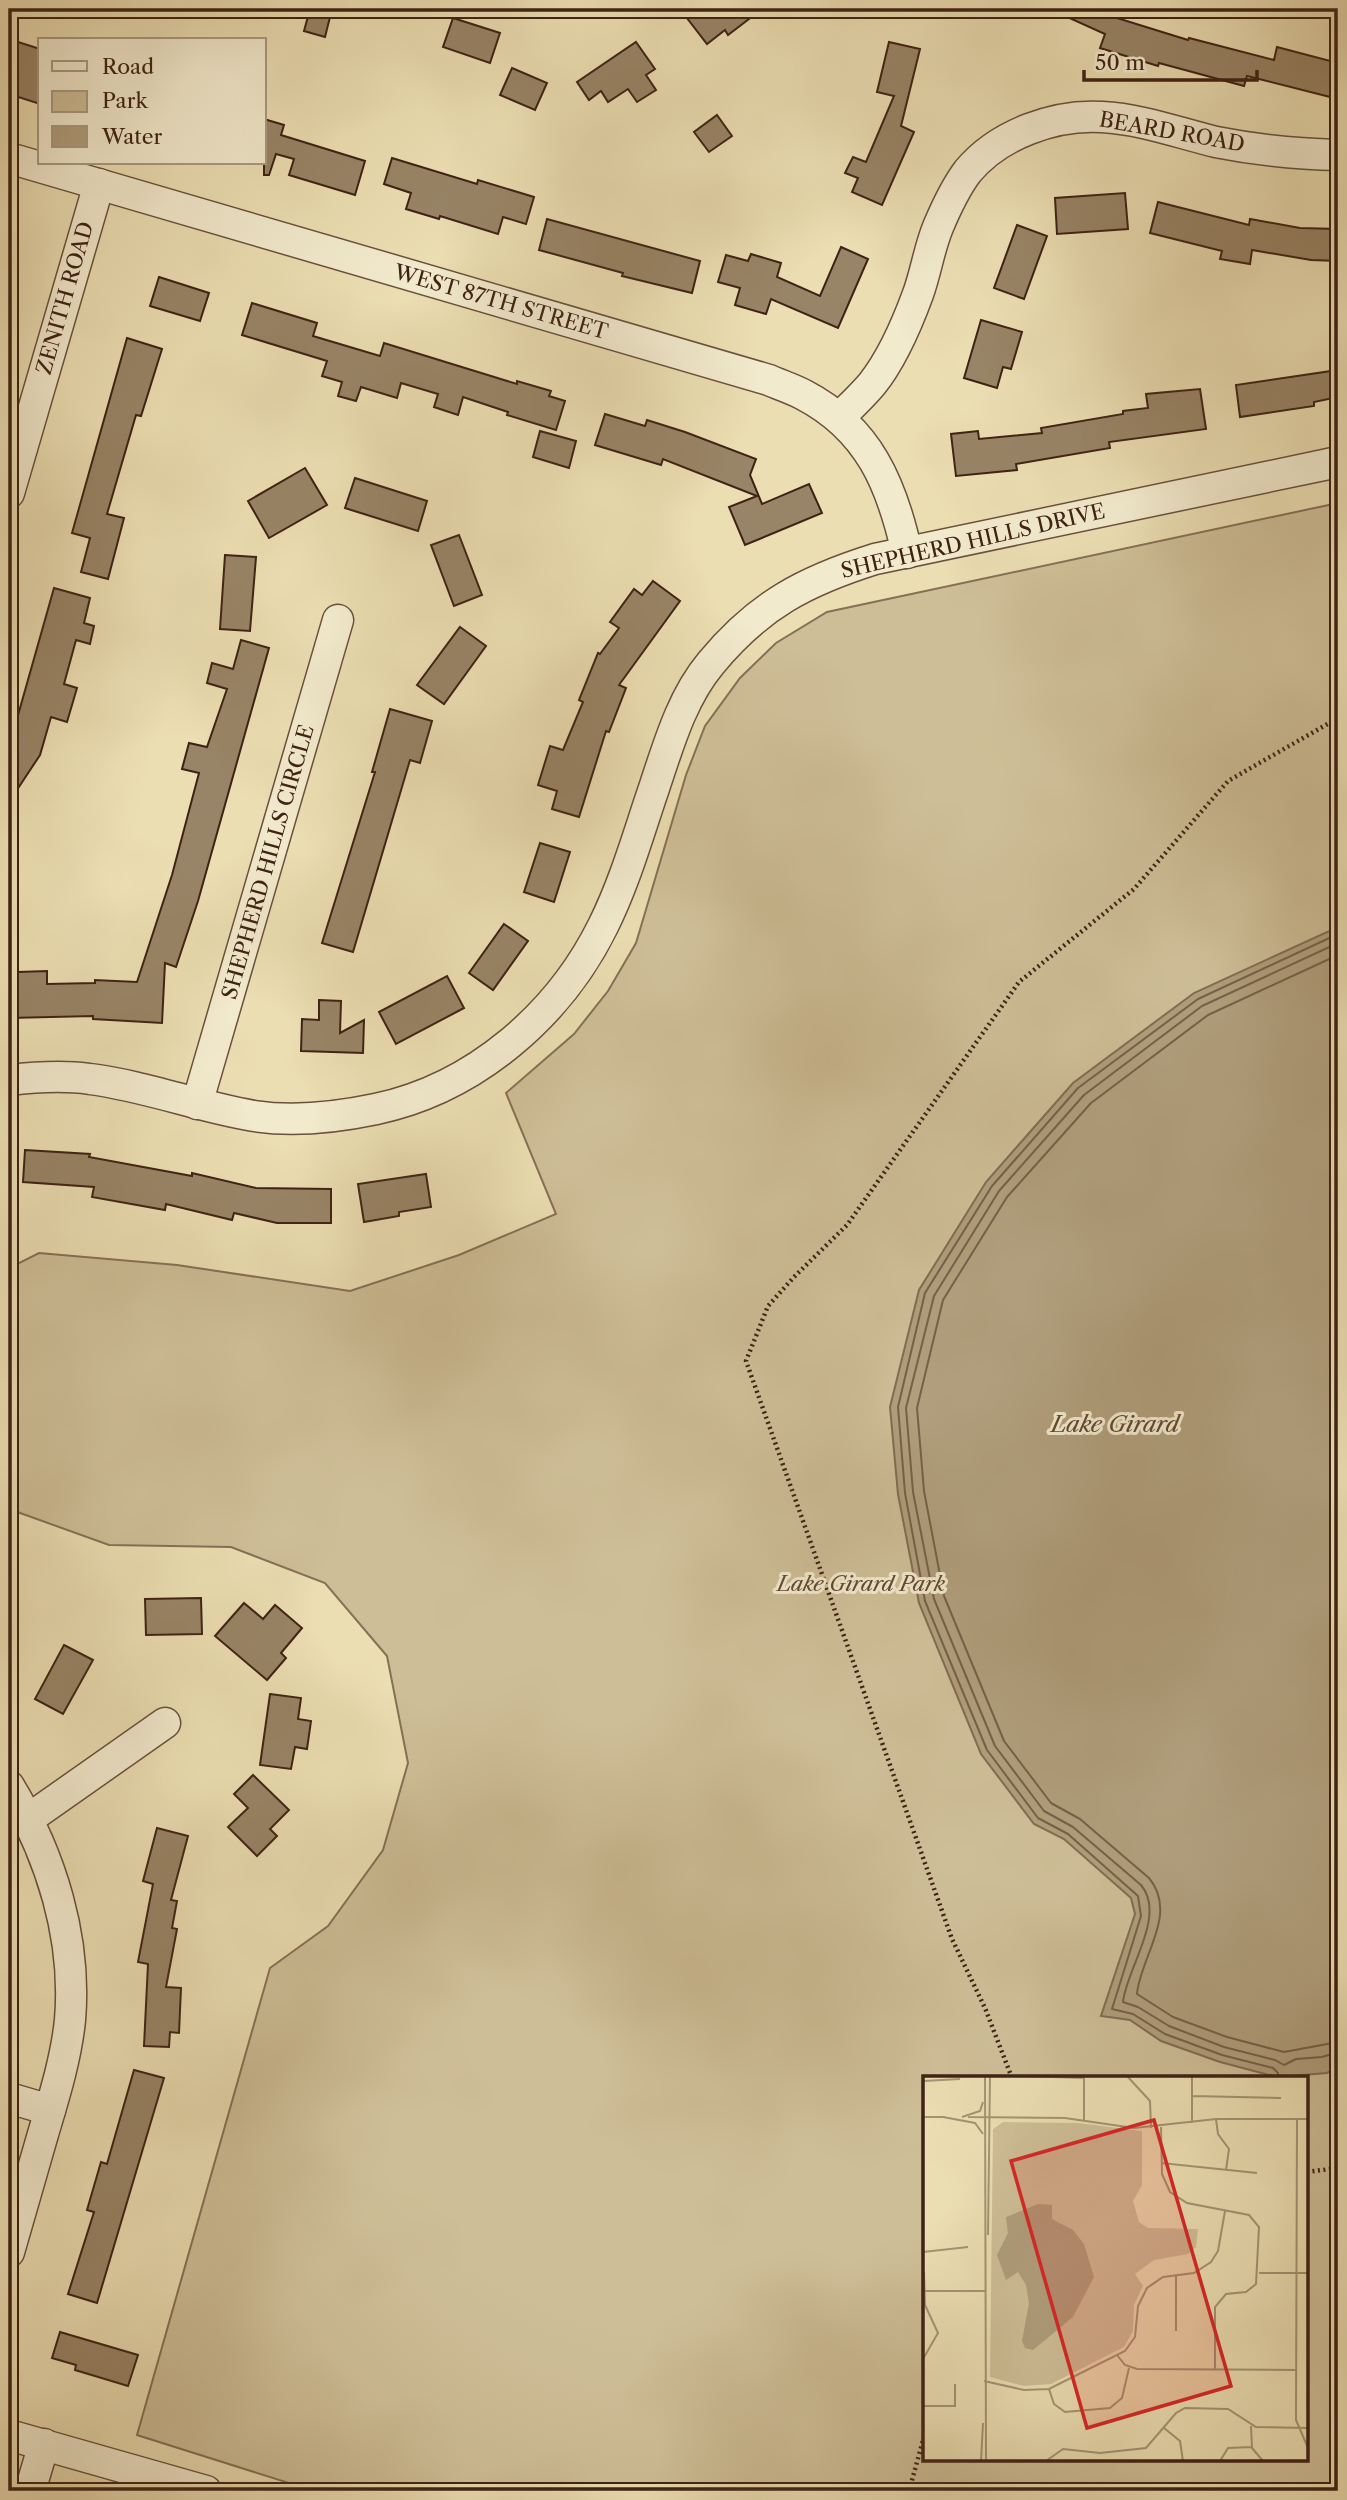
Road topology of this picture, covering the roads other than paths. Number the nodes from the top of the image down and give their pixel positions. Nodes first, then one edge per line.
1 (1338, 155) edge
2 (9, 158) edge
3 (99, 184) junction
4 (839, 418) junction
5 (1338, 461) edge
6 (9, 493) edge
7 (907, 553) junction
8 (338, 620) dead end
9 (9, 1080) edge
10 (197, 1104) junction
11 (166, 1723) dead end
12 (9, 1786) edge
13 (27, 1820) junction
14 (9, 2098) edge
15 (50, 2110) junction
16 (9, 2252) edge
17 (9, 2435) edge
18 (44, 2444) junction
19 (30, 2491) edge
20 (206, 2491) edge

1 - 4 street, BEARD ROAD
2 - 3 street, WEST 87TH STREET
3 - 4 street, WEST 87TH STREET
3 - 6 street, ZENITH ROAD
4 - 7 street, WEST 87TH STREET
5 - 7 street, SHEPHERD HILLS DRIVE
7 - 10 street, SHEPHERD HILLS DRIVE
8 - 10 street, SHEPHERD HILLS CIRCLE
9 - 10 street, SHEPHERD HILLS DRIVE
11 - 13 street
12 - 13 street
13 - 15 street
14 - 15 street
15 - 16 street
17 - 18 street
18 - 19 street
18 - 20 street

